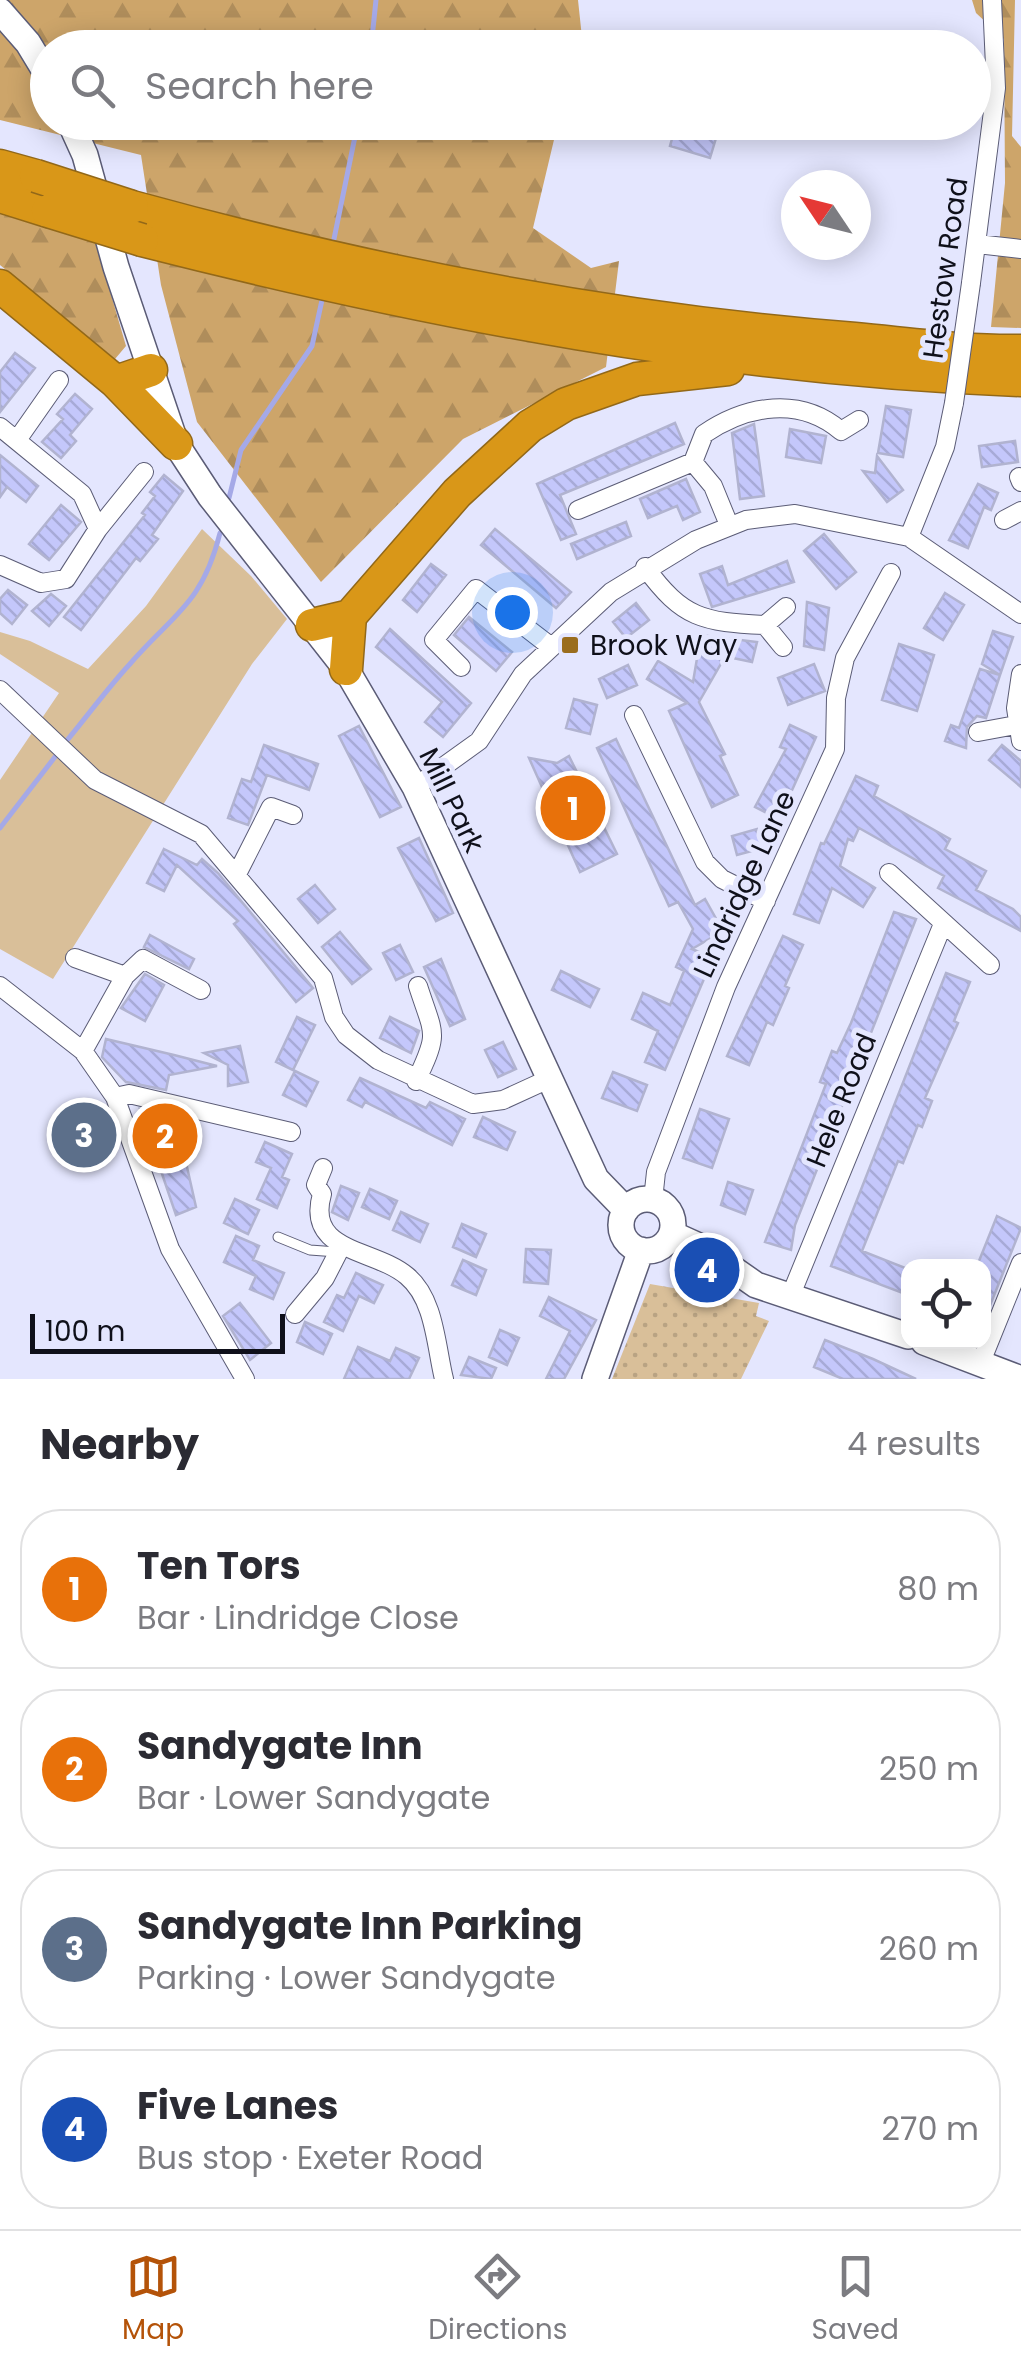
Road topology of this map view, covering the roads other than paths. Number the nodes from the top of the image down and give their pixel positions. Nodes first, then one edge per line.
1 (992, 0) edge
2 (0, 11) edge
3 (30, 46) edge
4 (991, 129) edge
5 (78, 140) edge
6 (990, 140) edge
7 (0, 166) edge
8 (0, 196) edge
9 (977, 244) junction
10 (1021, 248) edge
11 (0, 286) edge
12 (1021, 351) edge
13 (151, 370) junction
14 (877, 370) junction
15 (59, 380) dead end
16 (1021, 380) edge
17 (116, 382) junction
18 (859, 420) dead end
19 (0, 427) edge
20 (17, 440) junction
21 (176, 444) junction
22 (693, 462) junction
23 (144, 472) dead end
24 (578, 510) dead end
25 (729, 525) junction
26 (98, 529) junction
27 (909, 537) junction
28 (0, 565) edge
29 (646, 568) junction
30 (892, 573) dead end
31 (862, 579) dead end
32 (879, 592) junction
33 (786, 607) dead end
34 (1021, 614) edge
35 (350, 616) junction
36 (312, 624) junction
37 (764, 625) junction
38 (550, 646) junction
39 (783, 647) dead end
40 (460, 667) dead end
41 (346, 669) junction
42 (1021, 674) edge
43 (0, 690) edge
44 (634, 716) dead end
45 (978, 732) dead end
46 (1018, 733) edge
47 (415, 787) junction
48 (293, 815) dead end
49 (889, 873) dead end
50 (236, 874) junction
51 (766, 901) junction
52 (943, 924) junction
53 (75, 958) dead end
54 (990, 965) dead end
55 (125, 976) junction
56 (0, 986) edge
57 (418, 986) dead end
58 (201, 990) dead end
59 (83, 1051) junction
60 (551, 1078) junction
61 (416, 1080) junction
62 (116, 1098) junction
63 (291, 1132) dead end
64 (323, 1168) dead end
65 (654, 1200) junction
66 (626, 1210) junction
67 (672, 1234) junction
68 (278, 1237) dead end
69 (340, 1249) junction
70 (641, 1250) junction
71 (1021, 1263) edge
72 (790, 1297) junction
73 (295, 1314) dead end
74 (901, 1334) edge
75 (944, 1349) edge
76 (982, 1362) junction
77 (245, 1379) edge
78 (444, 1379) edge
79 (595, 1379) edge
80 (1021, 1379) edge

1 - 4 street, Hestow Road
2 - 3 main road
5 - 13 main road, Mill Park
6 - 9 street, Hestow Road
7 - 12 highway, bridge
8 - 14 highway, bridge
9 - 10 street
9 - 27 street, Hestow Road, bridge
11 - 17 highway
13 - 17 highway
13 - 21 main road, Mill Park
14 - 16 highway
14 - 35 highway
15 - 20 street
17 - 21 highway
18 - 22 street
19 - 20 street
20 - 26 street
21 - 36 main road, Mill Park
22 - 24 street
22 - 25 street
23 - 26 street
25 - 27 street
25 - 29 street
26 - 28 street
27 - 34 street
29 - 37 street
29 - 38 street
30 - 32 street, Lindridge Lane
31 - 32 street
32 - 51 street, Lindridge Lane
33 - 37 street
35 - 36 highway
35 - 41 highway
36 - 41 main road, Mill Park
37 - 39 street
38 - 40 street
38 - 47 street
41 - 47 main road, Mill Park
42 - 46 street
43 - 50 street
44 - 51 street
45 - 46 street
47 - 60 main road, Mill Park
48 - 50 street
49 - 52 street
50 - 61 street
51 - 65 street, Lindridge Lane
52 - 54 street
52 - 72 street, Hele Road
53 - 55 street
55 - 58 street
55 - 59 street
56 - 59 street
57 - 61 street
59 - 62 street
60 - 61 street
60 - 66 main road, Mill Park
62 - 63 street
62 - 77 street
64 - 69 street
65 - 66 main road
65 - 67 main road
66 - 70 main road
67 - 70 main road
67 - 72 main road
68 - 69 lane
69 - 73 street
69 - 78 street
70 - 79 main road
71 - 76 street
72 - 74 main road
75 - 76 main road
76 - 80 main road

